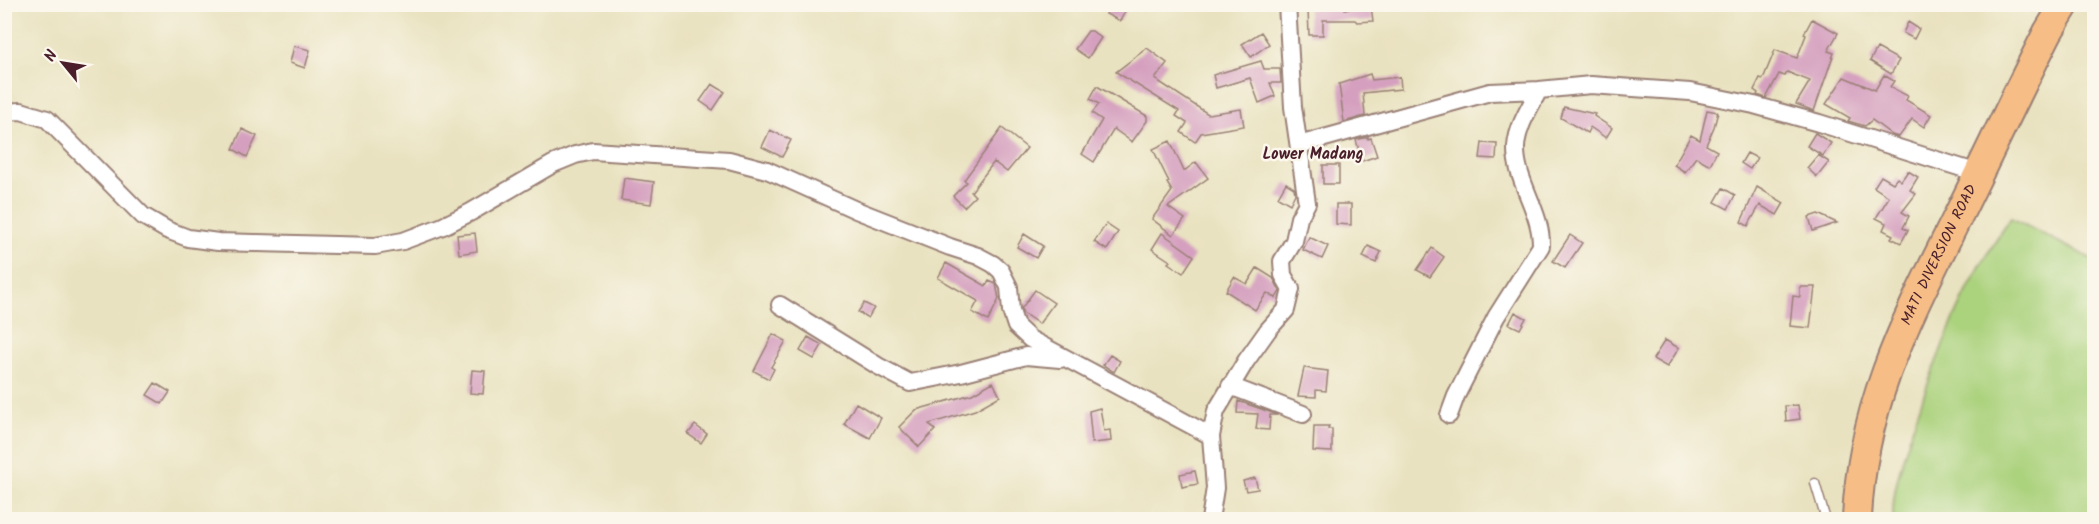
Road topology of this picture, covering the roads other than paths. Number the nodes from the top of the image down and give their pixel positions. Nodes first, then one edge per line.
1 (1287, 4) edge
2 (2065, 4) edge
3 (1539, 90) junction
4 (4, 112) edge
5 (1299, 145) junction
6 (1978, 173) junction
7 (780, 305) dead end
8 (1068, 360) junction
9 (1230, 386) junction
10 (1303, 414) dead end
11 (1449, 415) dead end
12 (1211, 436) junction
13 (1815, 483) dead end
14 (1210, 519) edge
15 (1826, 519) edge
16 (1857, 519) edge

1 - 5 street
2 - 6 highway, MATI DIVERSION ROAD
3 - 5 street
3 - 6 street
3 - 11 street
4 - 8 street
5 - 9 street
6 - 16 highway, MATI DIVERSION ROAD
7 - 8 street
8 - 12 street
9 - 10 street
9 - 12 street
12 - 14 street
13 - 15 lane

